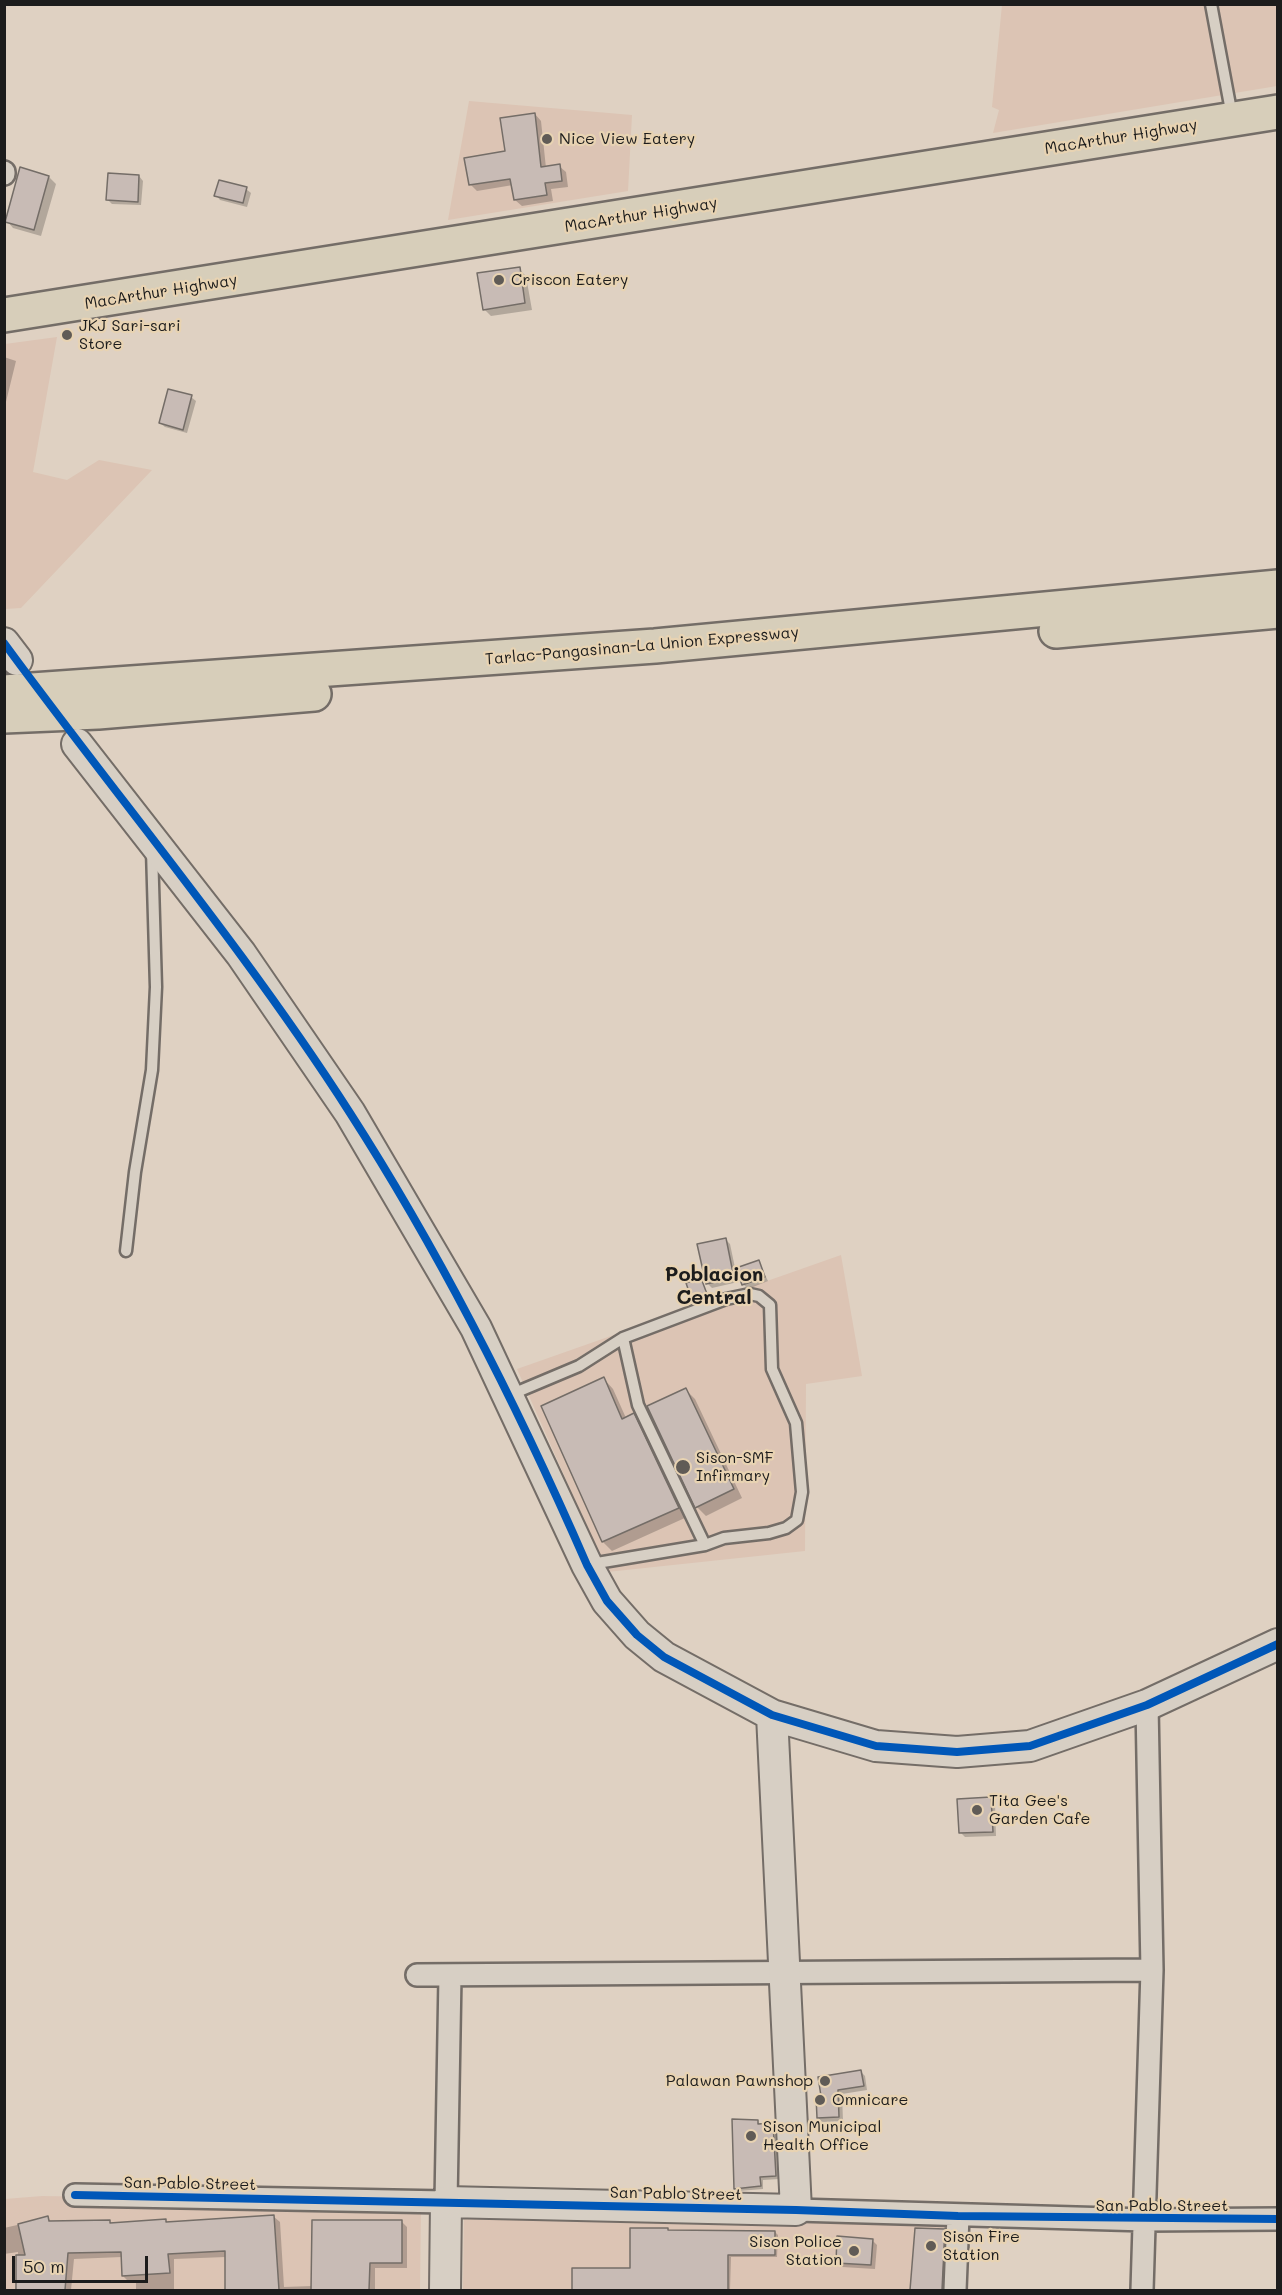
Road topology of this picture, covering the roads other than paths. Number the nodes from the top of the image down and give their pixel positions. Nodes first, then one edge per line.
1 (1211, 4) edge
2 (1278, 112) edge
3 (1232, 120) junction
4 (4, 315) edge
5 (1278, 587) edge
6 (1278, 611) edge
7 (4, 692) edge
8 (4, 716) edge
9 (77, 744) dead end
10 (151, 838) junction
11 (126, 1251) dead end
12 (623, 1338) junction
13 (510, 1395) junction
14 (705, 1545) junction
15 (587, 1565) junction
16 (1278, 1644) edge
17 (1147, 1705) junction
18 (772, 1715) junction
19 (1152, 1970) junction
20 (782, 1973) junction
21 (417, 1975) dead end
22 (450, 1976) junction
23 (75, 2195) dead end
24 (446, 2202) junction
25 (796, 2210) junction
26 (958, 2216) junction
27 (1278, 2219) edge
28 (1146, 2220) junction
29 (445, 2290) edge
30 (955, 2290) edge
31 (1142, 2290) edge

1 - 3 lane
2 - 3 highway, MacArthur Highway
3 - 4 highway, MacArthur Highway
5 - 7 highway, Tarlac-Pangasinan-La Union Expressway
6 - 8 highway, Tarlac-Pangasinan-La Union Expressway
9 - 10 street
10 - 11 lane
10 - 13 street
12 - 13 lane
12 - 14 lane
12 - 14 lane
13 - 15 street
14 - 15 lane
15 - 18 street
16 - 17 street
17 - 18 street
17 - 19 street
18 - 20 street
19 - 20 street
19 - 28 street
20 - 22 street
20 - 25 street
21 - 22 street
22 - 24 street
23 - 24 street, San Pablo Street
24 - 25 street, San Pablo Street
24 - 29 street
25 - 26 street, San Pablo Street
26 - 28 street, San Pablo Street
26 - 30 street
27 - 28 street, San Pablo Street
28 - 31 street

